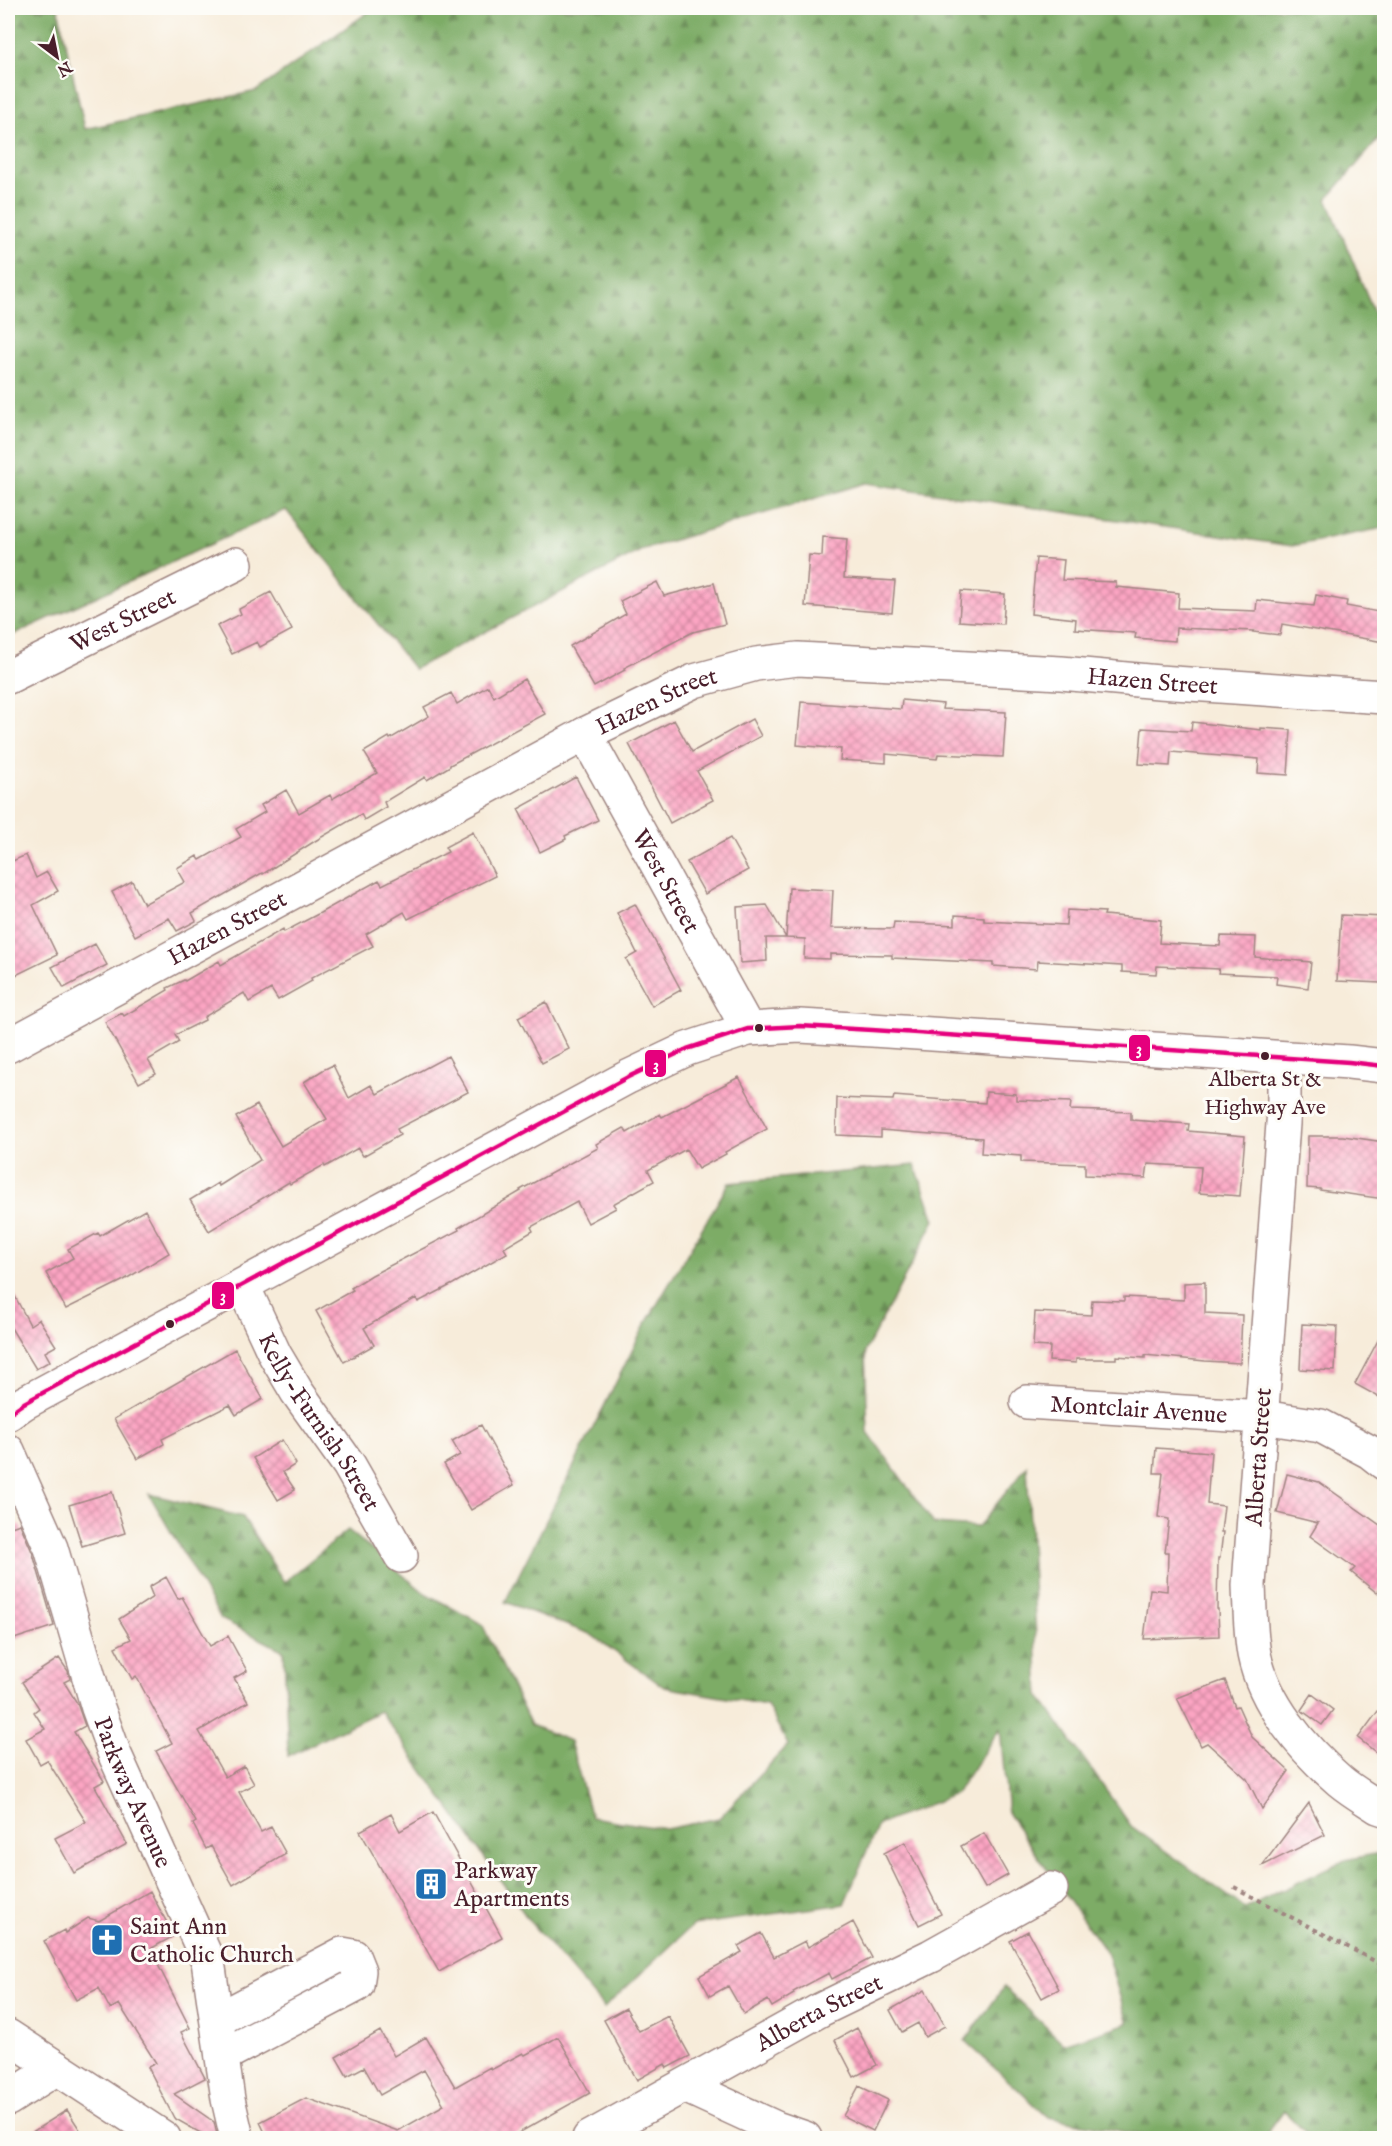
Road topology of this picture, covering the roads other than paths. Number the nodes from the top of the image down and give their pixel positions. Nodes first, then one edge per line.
1 (236, 564) dead end
2 (8, 677) edge
3 (1384, 697) edge
4 (585, 734) junction
5 (748, 1029) junction
6 (8, 1046) edge
7 (1284, 1059) junction
8 (1384, 1066) edge
9 (243, 1286) junction
10 (1027, 1402) dead end
11 (8, 1414) edge
12 (1262, 1417) junction
13 (8, 1451) edge
14 (1384, 1463) edge
15 (401, 1556) dead end
16 (1381, 1808) edge
17 (1051, 1889) dead end
18 (217, 2020) junction
19 (8, 2036) edge
20 (222, 2056) junction
21 (57, 2068) junction
22 (685, 2086) junction
23 (8, 2099) edge
24 (164, 2139) edge
25 (237, 2139) edge
26 (589, 2139) edge
27 (805, 2139) edge

1 - 2 street, West Street
3 - 4 street, Hazen Street
4 - 5 street, West Street
4 - 6 street, Hazen Street
5 - 7 street
5 - 9 street
7 - 8 street
7 - 12 street, Alberta Street
9 - 11 street
9 - 15 street, Kelly-Furnish Street
10 - 12 street, Montclair Avenue
12 - 14 street, Montclair Avenue
12 - 16 street, Alberta Street
13 - 18 street, Parkway Avenue
17 - 22 street, Alberta Street
18 - 20 street, Parkway Avenue
18 - 20 street
19 - 21 street
20 - 25 street, Parkway Avenue
21 - 23 street
21 - 24 street
22 - 26 street, Alberta Street
22 - 27 street

